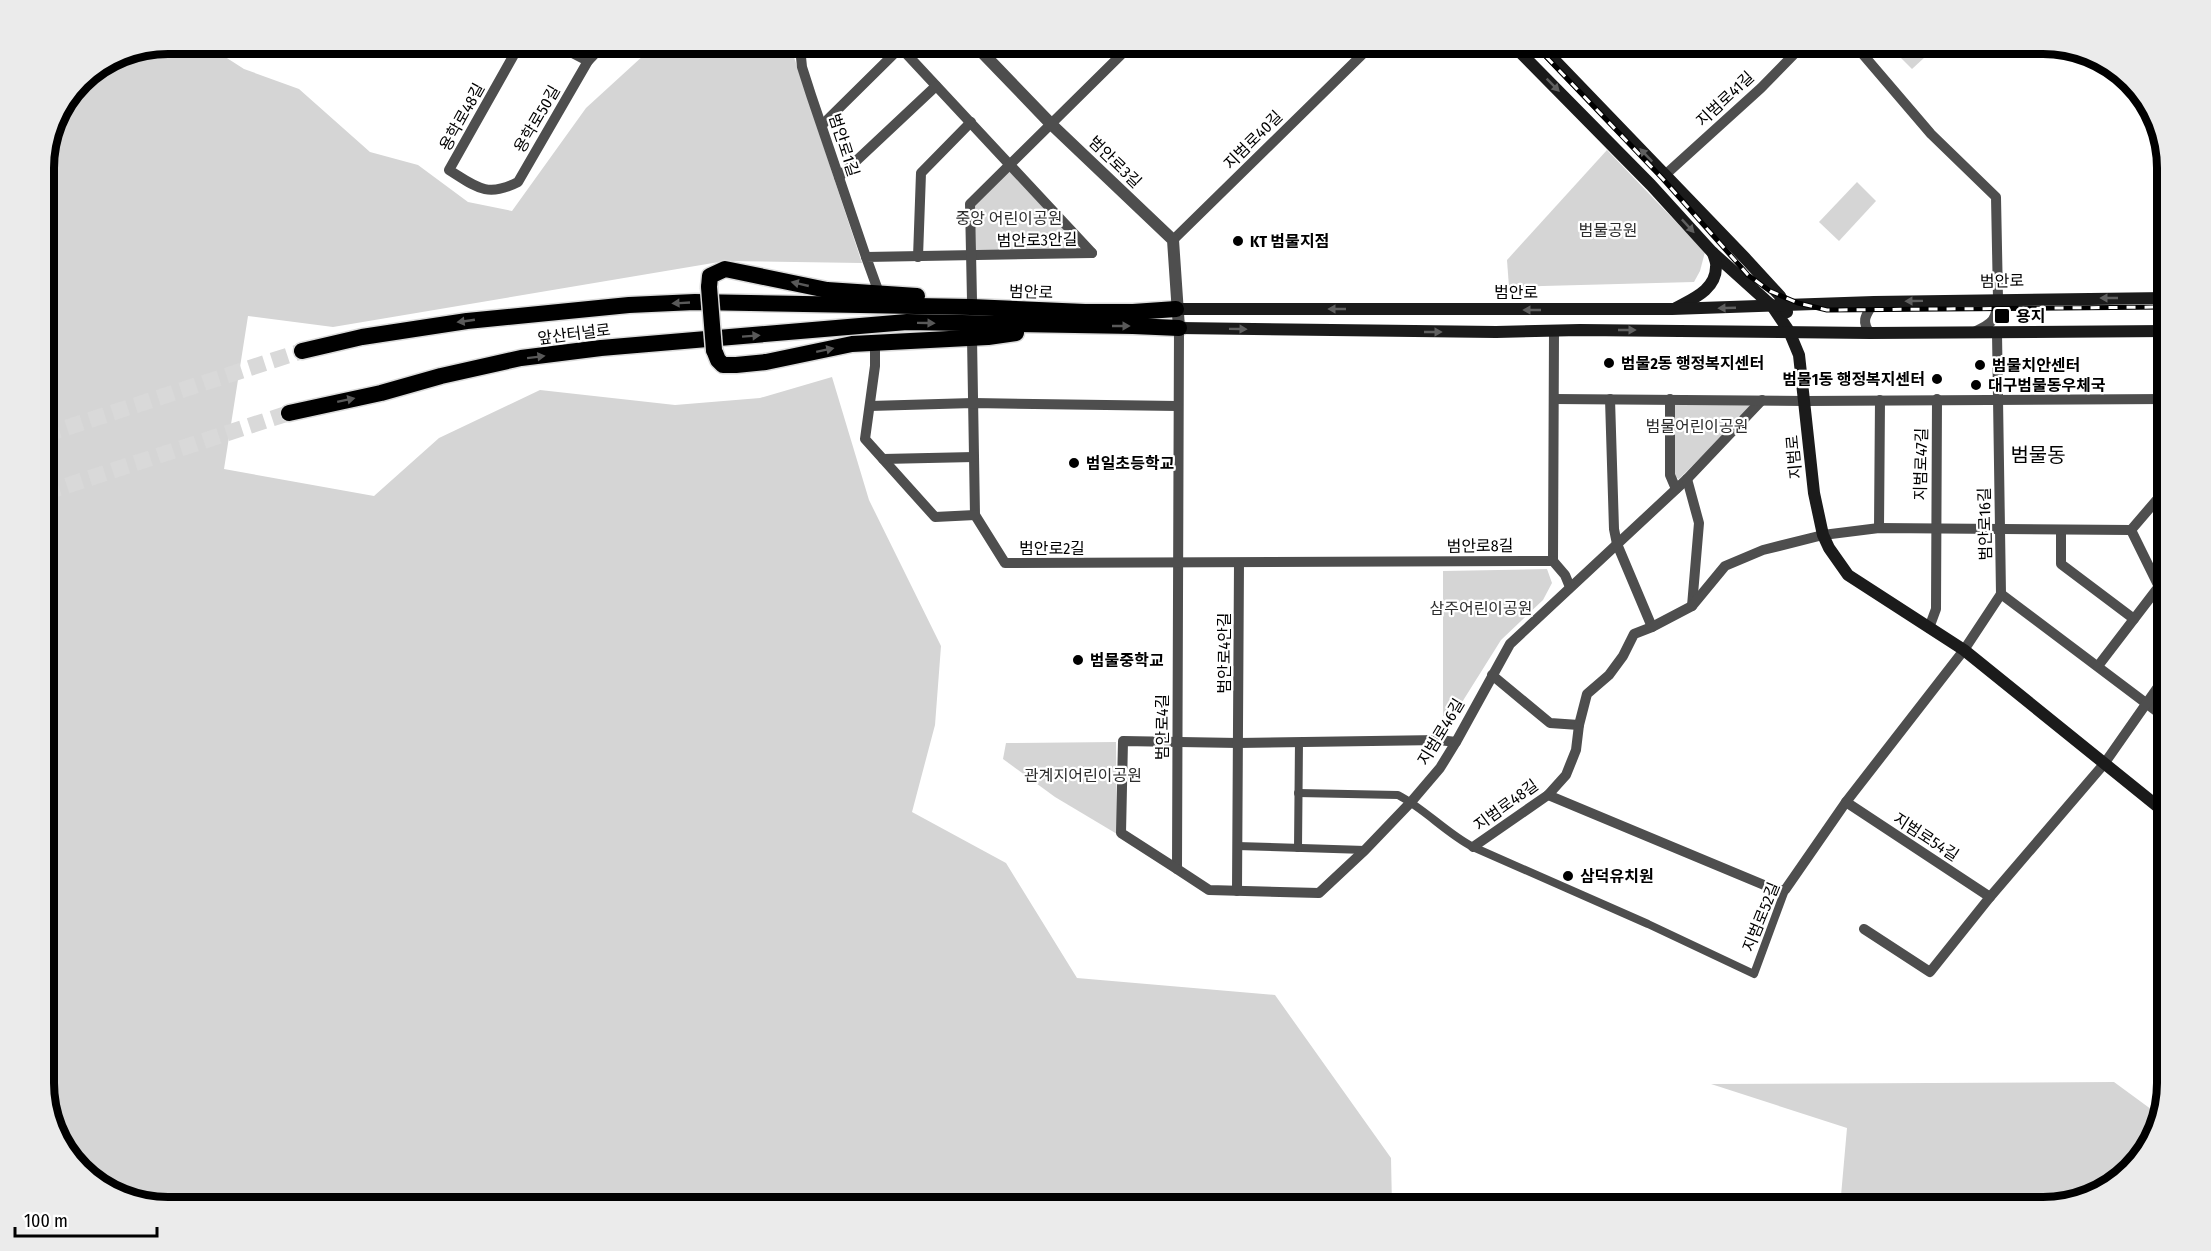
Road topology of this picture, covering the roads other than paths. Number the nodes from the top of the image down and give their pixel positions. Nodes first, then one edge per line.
1 (514, 54) edge
2 (574, 54) edge
3 (595, 54) edge
4 (800, 54) edge
5 (893, 54) edge
6 (909, 54) edge
7 (984, 54) edge
8 (1122, 54) edge
9 (1362, 54) edge
10 (1522, 54) edge
11 (1549, 54) edge
12 (1793, 54) edge
13 (1863, 54) edge
14 (588, 61) junction
15 (936, 86) junction
16 (971, 122) junction
17 (1051, 124) junction
18 (822, 125) junction
19 (1010, 164) junction
20 (1665, 175) junction
21 (839, 177) junction
22 (518, 182) joint
23 (1173, 240) junction
24 (1712, 252) junction
25 (970, 256) junction
26 (866, 257) junction
27 (918, 257) junction
28 (879, 293) junction
29 (2157, 298) edge
30 (1998, 299) junction
31 (972, 300) junction
32 (1874, 302) junction
33 (866, 306) joint
34 (1772, 306) junction
35 (1786, 306) junction
36 (1176, 309) junction
37 (1672, 309) junction
38 (1085, 312) junction
39 (868, 325) joint
40 (1067, 325) junction
41 (1179, 328) junction
42 (1554, 331) junction
43 (1789, 331) junction
44 (2157, 332) edge
45 (1870, 333) junction
46 (1972, 333) junction
47 (1997, 333) junction
48 (972, 338) junction
49 (875, 342) junction
50 (302, 351) tunnel mouth
51 (1554, 399) junction
52 (1610, 399) junction
53 (1670, 399) junction
54 (1937, 399) junction
55 (1999, 399) junction
56 (2157, 399) edge
57 (1762, 400) junction
58 (1880, 400) junction
59 (1806, 401) junction
60 (973, 403) junction
61 (870, 406) junction
62 (1178, 406) junction
63 (289, 413) tunnel mouth
64 (974, 457) junction
65 (883, 459) junction
66 (1688, 479) junction
67 (1676, 489) junction
68 (2157, 500) edge
69 (975, 515) junction
70 (1879, 528) junction
71 (1935, 529) junction
72 (2001, 530) junction
73 (2061, 530) junction
74 (2131, 530) junction
75 (1823, 535) junction
76 (1617, 544) junction
77 (1553, 561) junction
78 (1239, 563) junction
79 (1178, 564) junction
80 (2157, 579) edge
81 (1570, 587) junction
82 (2157, 589) edge
83 (2001, 594) junction
84 (1692, 606) junction
85 (2134, 620) junction
86 (1652, 627) junction
87 (1929, 627) junction
88 (1964, 650) junction
89 (2098, 666) junction
90 (1492, 675) junction
91 (2157, 687) edge
92 (2146, 702) junction
93 (2157, 711) edge
94 (1579, 725) junction
95 (1177, 742) junction
96 (1299, 742) junction
97 (1456, 742) junction
98 (1238, 743) junction
99 (2104, 764) junction
100 (1298, 793) junction
101 (1548, 795) junction
102 (1411, 802) junction
103 (1846, 802) junction
104 (2157, 806) edge
105 (1237, 846) junction
106 (1473, 847) junction
107 (1298, 848) junction
108 (1365, 850) junction
109 (1177, 869) junction
110 (1785, 890) junction
111 (1237, 891) junction
112 (1989, 897) junction
113 (1864, 929) dead end

1 - 22 street, 용학로48길
2 - 14 street
3 - 14 street, 용학로50길
4 - 18 street, 범안로1길
5 - 18 street
6 - 15 street, 범안로3안길
7 - 17 street, 범안로3길
8 - 17 street
9 - 23 street, 지범로40길
10 -> 24 main road, 지범로
20 -> 11 main road
12 - 20 street, 지범로41길
13 - 30 street
14 - 22 street, 용학로50길
15 - 16 street, 범안로3안길
15 - 21 street
16 - 19 street, 범안로3안길
16 - 27 street
17 - 19 street
17 - 23 street, 범안로3길
18 - 21 street, 범안로1길
19 - 25 street
19 - 25 street, 범안로3안길
20 - 35 main road
21 - 26 street, 범안로1길
23 - 36 street
24 - 34 main road, 지범로
24 - 37 main road
25 - 27 street, 범안로3안길
25 - 31 street
26 - 27 street, 범안로3안길
26 - 28 street
28 - 31 highway
28 -> 49 highway, bridge
29 -> 30 main road, 범안로
30 -> 32 main road, 범안로
30 - 46 street
31 - 38 highway
32 - 35 main road, 범안로
32 - 45 street
33 - 38 highway, 범안로
33 -> 50 highway, 앞산터널로
34 - 35 main road, 범안로
34 -> 37 main road, 범안로
34 - 43 main road, 지범로
35 - 43 main road
37 -> 36 main road, 범안로
36 - 38 highway, 범안로
36 - 41 street
39 -> 40 highway, 범안로
63 -> 39 highway, 앞산터널로
40 -> 41 highway, 범안로
40 - 48 highway
41 -> 42 main road, 범안로
41 - 62 street, 범안로4길
42 -> 43 main road, 범안로
42 - 51 street
43 - 45 main road, 범안로
43 - 59 main road, 지범로
44 - 47 main road
45 - 46 main road, 범안로
46 - 47 main road, 범안로
47 - 55 street, 범안로16길
48 - 49 highway
48 - 60 street
49 - 61 street
51 - 52 street
51 - 77 street
52 - 53 street
52 - 76 street
53 - 57 street
53 - 67 street
54 - 55 street
54 - 58 street
54 - 71 street, 지범로47길
55 - 56 street
55 - 72 street, 범안로16길
57 - 59 street
57 - 66 street, 지범로46길
58 - 59 street
58 - 70 street
59 - 75 main road, 지범로
60 - 61 street
60 - 62 street
60 - 64 street
61 - 65 street
62 - 79 street, 범안로4길
64 - 65 street
64 - 69 street
65 - 69 street
66 - 67 street, 지범로46길
66 - 84 street
67 - 76 street, 지범로46길
68 - 74 street
69 - 79 street, 범안로2길
70 - 71 street
70 - 75 street
71 - 72 street
71 - 87 street, 지범로47길
72 - 73 street
72 - 83 street, 범안로16길
73 - 74 street
73 - 85 street
74 - 80 street
75 - 84 street, 지범로48길
75 - 87 main road, 지범로
76 - 81 street, 지범로46길
76 - 86 street
77 - 78 street, 범안로8길
77 - 81 street
78 - 79 street, 범안로8길
78 - 98 street, 범안로4안길
79 - 95 street, 범안로4길
81 - 90 street, 지범로46길
82 - 85 street
83 - 88 street, 지범로52길
83 - 89 street
84 - 86 street, 지범로48길
85 - 89 street
86 - 94 street, 지범로48길
87 - 88 main road, 지범로
88 - 99 main road, 지범로
88 - 103 street, 지범로52길
89 - 92 street
90 - 94 street
90 - 97 street, 지범로46길
91 - 92 street
92 - 93 street
92 - 99 street
94 - 101 street, 지범로48길
95 - 98 street
95 - 109 street, 범안로4길
95 - 109 street
96 - 97 street
96 - 98 street
96 - 100 street
97 - 102 street, 지범로46길
98 - 105 street, 범안로4안길
99 - 104 main road, 지범로
99 - 112 street
100 - 102 street
100 - 107 street
101 - 106 street, 지범로48길
101 - 110 street
102 - 106 street, 지범로52길
102 - 108 street, 지범로46길
103 - 110 street, 지범로52길
103 - 112 street, 지범로54길
105 - 107 street
105 - 111 street, 범안로4안길
106 - 110 street, 지범로52길
107 - 108 street
108 - 111 street, 지범로46길
109 - 111 street
112 - 113 street

